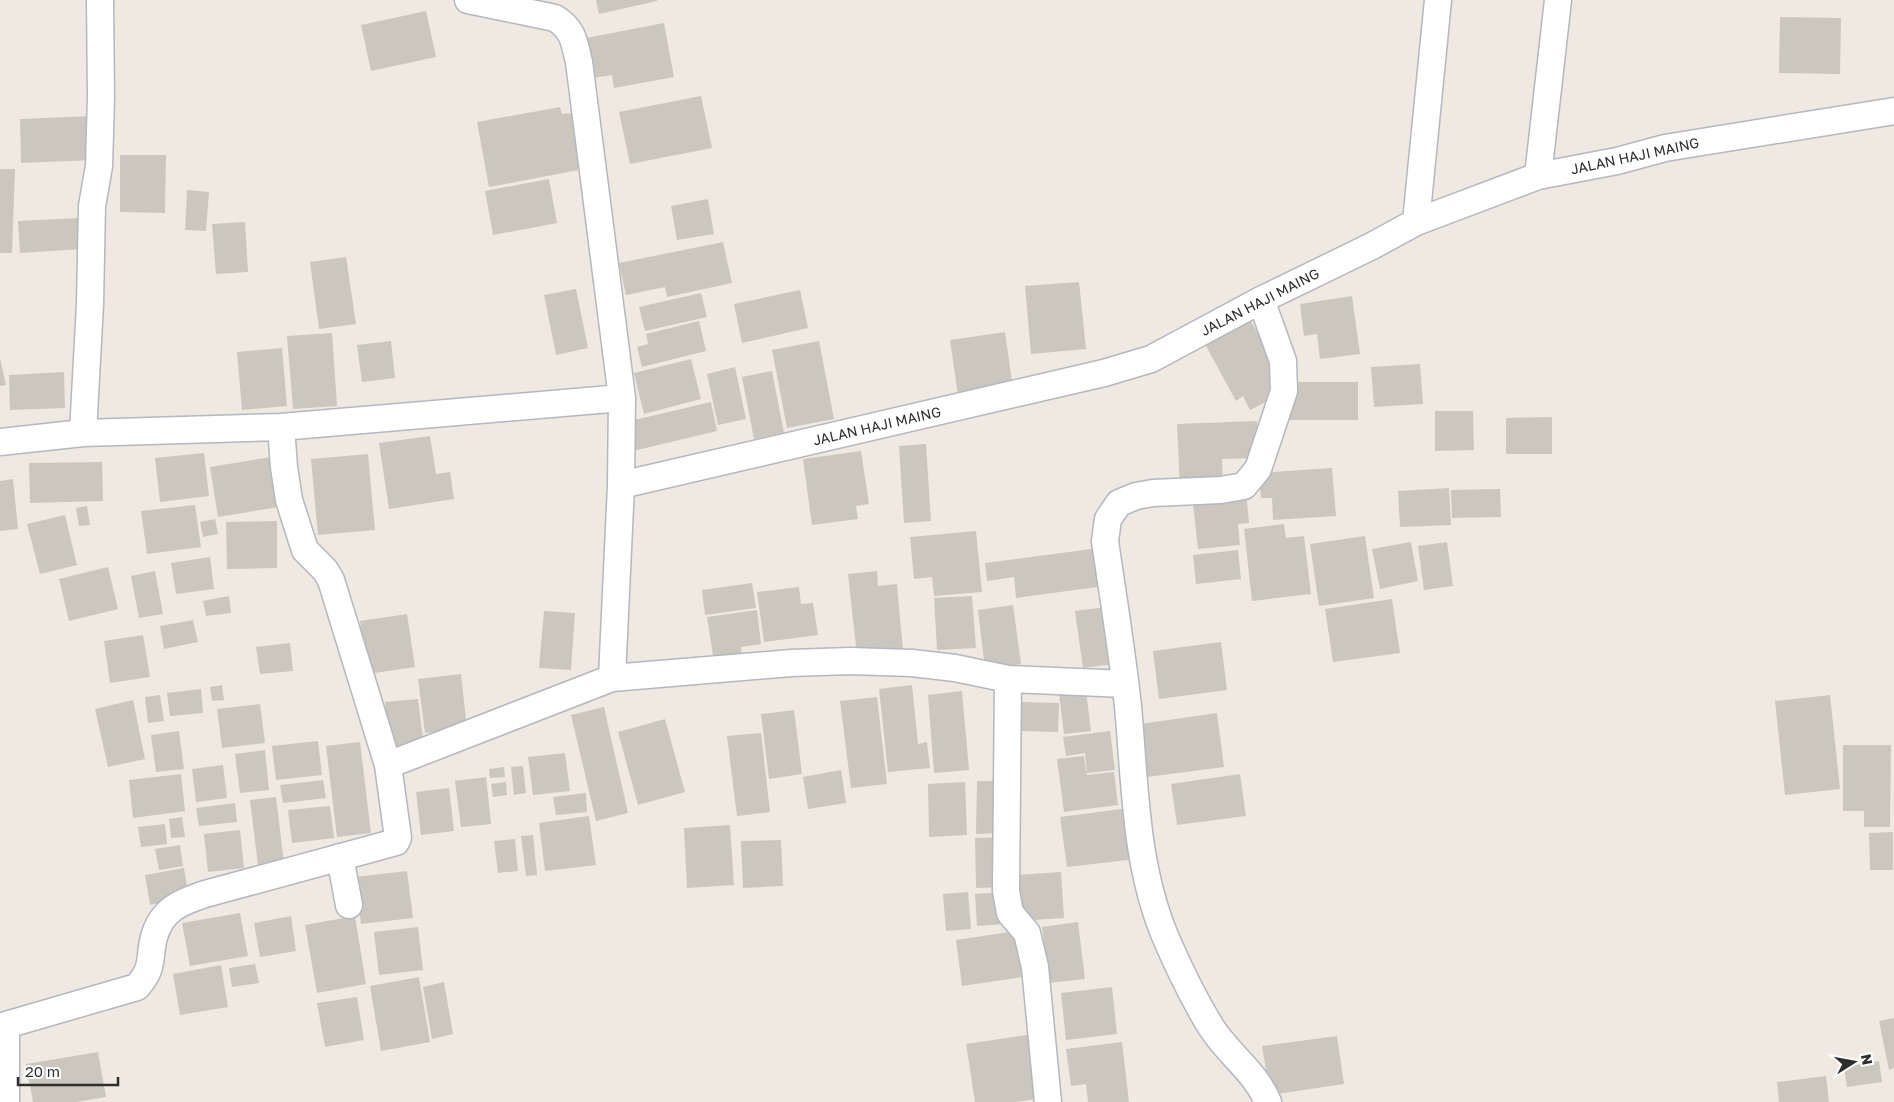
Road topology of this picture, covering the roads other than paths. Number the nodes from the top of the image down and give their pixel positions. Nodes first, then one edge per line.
1 (100, 0) edge
2 (468, 0) edge
3 (1438, 0) edge
4 (1558, 0) edge
5 (1894, 111) edge
6 (1538, 176) junction
7 (1416, 222) junction
8 (1261, 300) junction
9 (622, 398) junction
10 (281, 427) junction
11 (83, 433) junction
12 (0, 442) edge
13 (621, 485) junction
14 (612, 678) junction
15 (1008, 679) junction
16 (1125, 684) junction
17 (388, 765) junction
18 (340, 857) junction
19 (349, 904) dead end
20 (3, 1025) edge
21 (6, 1102) edge
22 (1048, 1102) edge
23 (1268, 1102) edge

1 - 11 street
2 - 9 street
3 - 7 street
4 - 6 street
5 - 6 street, JALAN HAJI MAING
6 - 7 street, JALAN HAJI MAING
7 - 8 street, JALAN HAJI MAING
8 - 13 street, JALAN HAJI MAING
8 - 16 street
9 - 10 street
9 - 13 street
10 - 11 street
10 - 17 street
11 - 12 street
13 - 14 street
14 - 15 street
14 - 17 street
15 - 16 street
15 - 22 street
16 - 23 street
17 - 18 street
18 - 19 street
18 - 20 street
20 - 21 street

